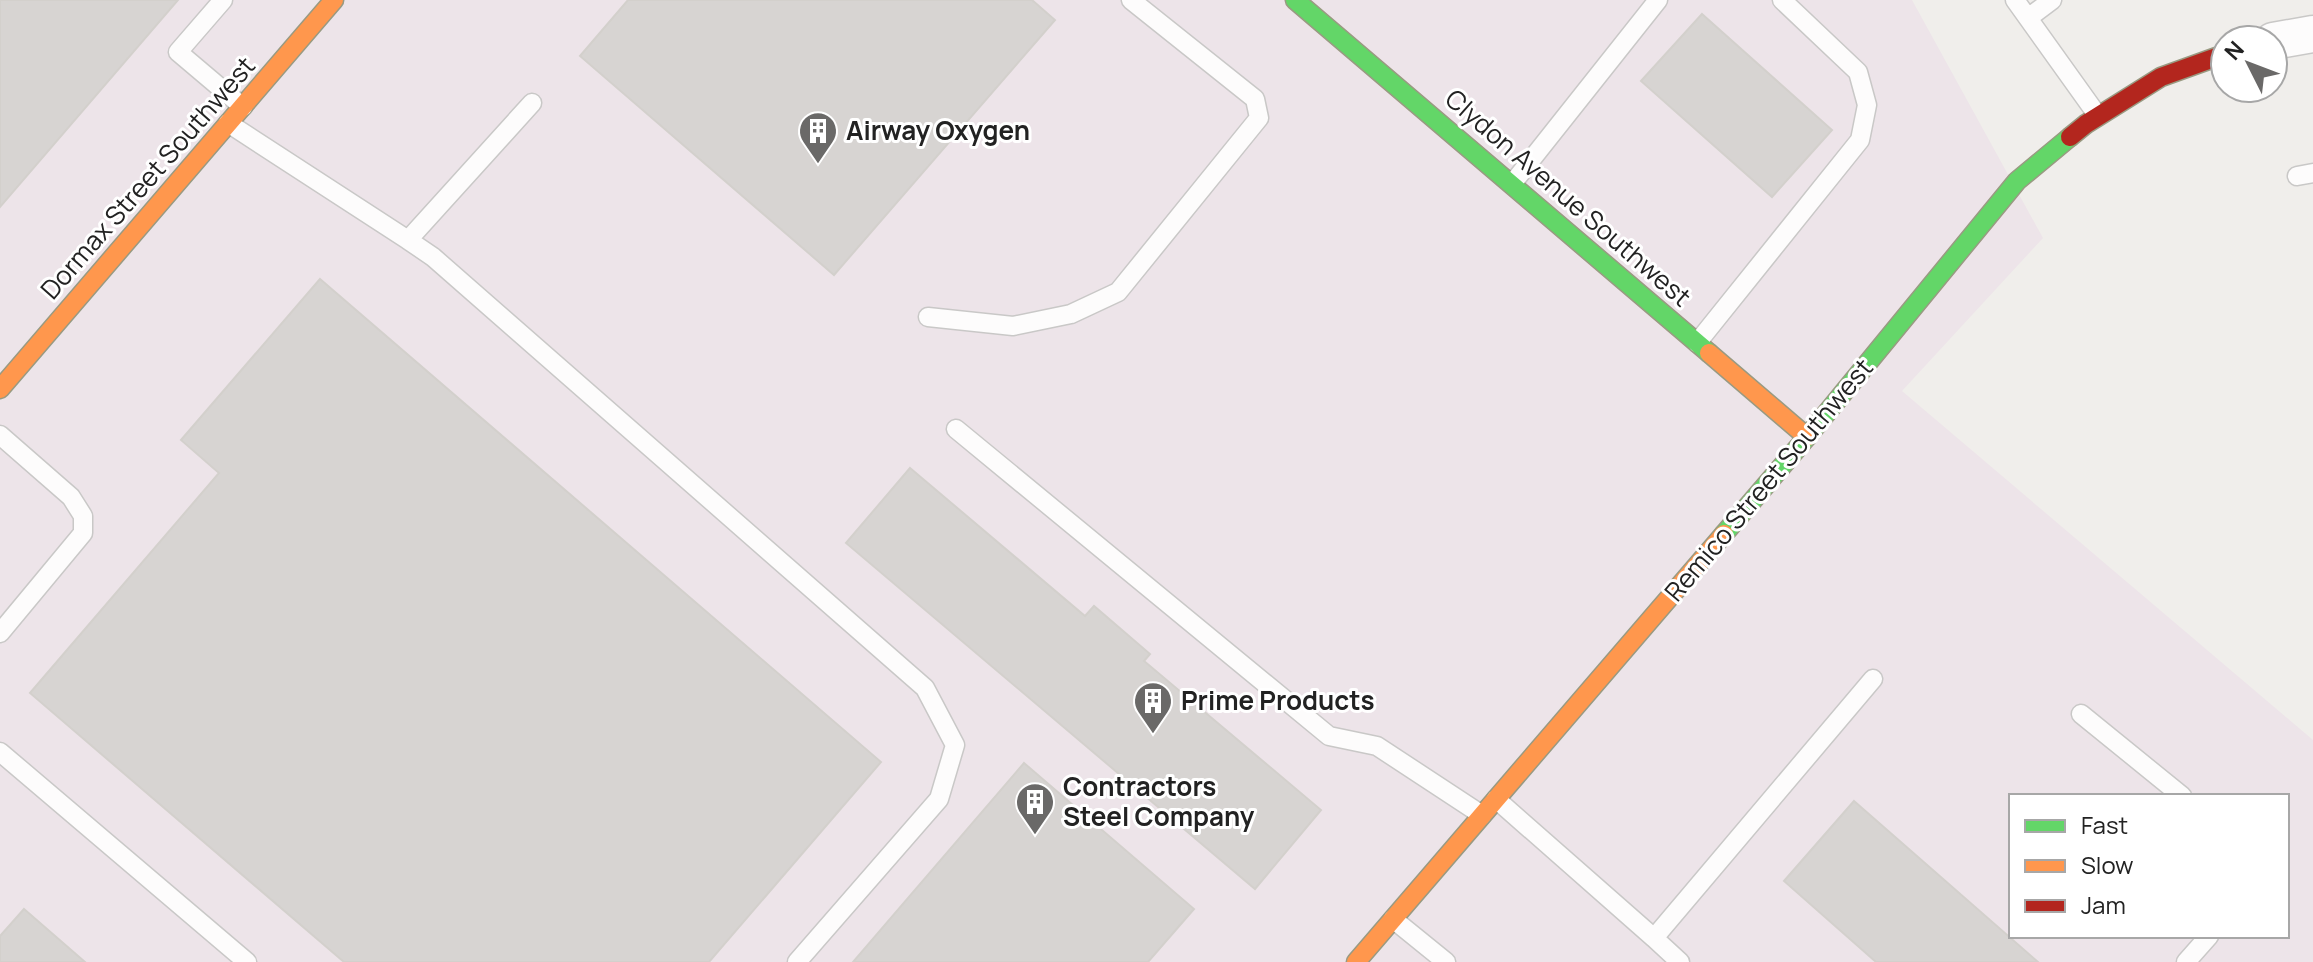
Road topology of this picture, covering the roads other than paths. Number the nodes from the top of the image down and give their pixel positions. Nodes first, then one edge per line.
1 (223, 0) edge
2 (334, 0) edge
3 (1131, 0) edge
4 (1295, 0) edge
5 (1658, 0) edge
6 (1782, 0) edge
7 (2015, 0) edge
8 (2052, 0) edge
9 (2028, 18) junction
10 (2313, 34) edge
11 (2289, 38) edge
12 (2209, 60) edge
13 (532, 103) dead end
14 (243, 107) junction
15 (2098, 116) junction
16 (228, 123) junction
17 (1512, 184) junction
18 (408, 240) junction
19 (928, 317) dead end
20 (1697, 343) junction
21 (0, 389) edge
22 (956, 429) dead end
23 (0, 435) edge
24 (1807, 437) junction
25 (0, 633) edge
26 (1873, 679) dead end
27 (2081, 714) dead end
28 (0, 752) edge
29 (2180, 794) edge
30 (1496, 799) junction
31 (1482, 815) junction
32 (1393, 919) junction
33 (1654, 938) junction
34 (2207, 938) edge
35 (247, 962) edge
36 (797, 962) edge
37 (1356, 962) edge
38 (1446, 962) edge
39 (1680, 962) edge
40 (2186, 962) edge

1 - 14 lane
2 - 14 street, Dormax Street Southwest
3 - 19 lane
4 - 17 street, Clydon Avenue Southwest
5 - 17 lane
6 - 20 lane
7 - 9 lane
8 - 9 lane
9 - 15 lane
10 - 11 street
12 - 15 street, Remico Street Southwest
13 - 18 lane
14 - 16 street, Dormax Street Southwest
15 - 24 street, Remico Street Southwest
16 - 18 lane
16 - 21 street, Dormax Street Southwest
17 - 20 street, Clydon Avenue Southwest
18 - 36 lane
20 - 24 street, Clydon Avenue Southwest
22 - 31 lane
23 - 25 lane
24 - 30 street, Remico Street Southwest
26 - 33 lane
27 - 29 lane
28 - 35 lane
30 - 31 street, Remico Street Southwest
30 - 33 lane
31 - 32 street, Remico Street Southwest
32 - 37 street, Remico Street Southwest
32 - 38 lane
33 - 39 lane
34 - 40 lane

